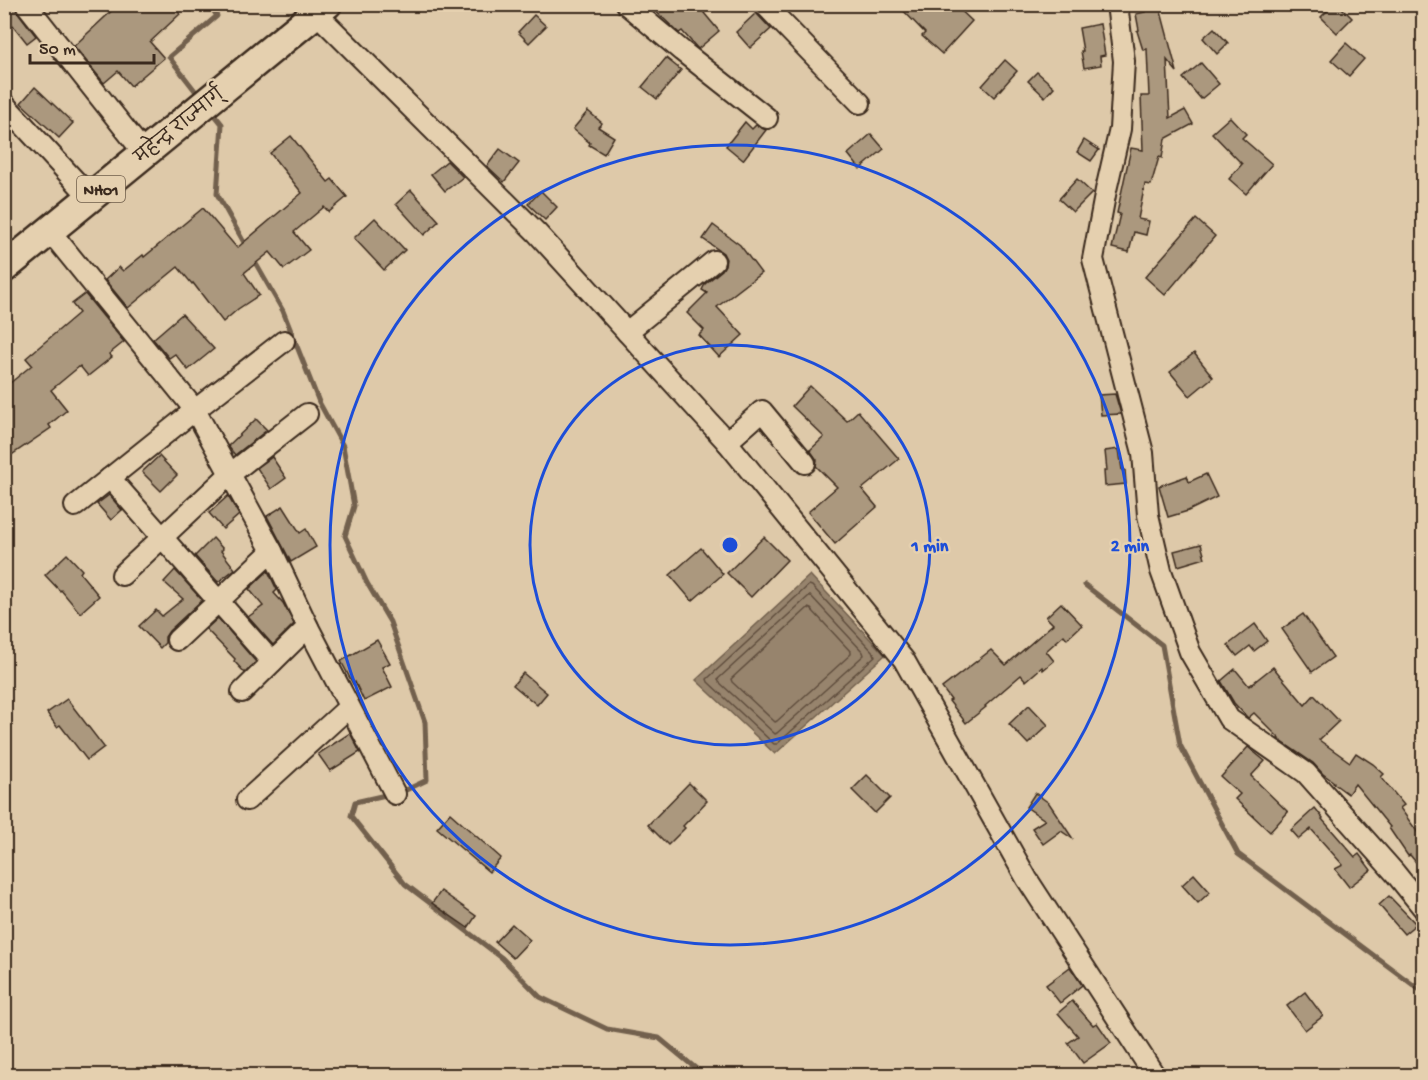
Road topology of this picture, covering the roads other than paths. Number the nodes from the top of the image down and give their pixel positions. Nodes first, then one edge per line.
1 (26, 4) edge
2 (626, 4) edge
3 (764, 4) edge
4 (1117, 4) edge
5 (322, 9) edge
6 (860, 103) dead end
7 (4, 104) edge
8 (767, 118) dead end
9 (144, 153) junction
10 (90, 197) junction
11 (50, 230) junction
12 (714, 261) dead end
13 (4, 268) edge
14 (627, 332) junction
15 (284, 341) dead end
16 (195, 410) junction
17 (307, 414) dead end
18 (727, 442) junction
19 (805, 463) dead end
20 (230, 475) junction
21 (110, 478) junction
22 (75, 506) dead end
23 (163, 538) junction
24 (272, 551) junction
25 (122, 575) dead end
26 (218, 602) junction
27 (308, 627) junction
28 (177, 640) dead end
29 (272, 662) junction
30 (242, 692) dead end
31 (349, 707) junction
32 (395, 794) dead end
33 (247, 800) dead end
34 (1424, 909) edge
35 (1155, 1076) edge

1 - 9 street
2 - 8 street
3 - 6 street
4 - 34 street
5 - 9 highway, महेन्द्र राज्मार्ग् / NH01
5 - 14 street
7 - 10 street
9 - 10 highway, महेन्द्र राज्मार्ग् / NH01
10 - 11 highway, महेन्द्र राज्मार्ग् / NH01
11 - 13 highway, महेन्द्र राज्मार्ग् / NH01
11 - 16 street
12 - 14 street
14 - 18 street
15 - 16 street
16 - 20 street
16 - 21 street
17 - 20 street
18 - 19 street
18 - 35 street
20 - 23 street
20 - 24 street
21 - 22 street
21 - 23 street
23 - 25 street
23 - 26 street
24 - 26 street
24 - 27 street
26 - 28 street
26 - 29 street
27 - 29 street
27 - 31 street
29 - 30 street
31 - 32 street
31 - 33 street

